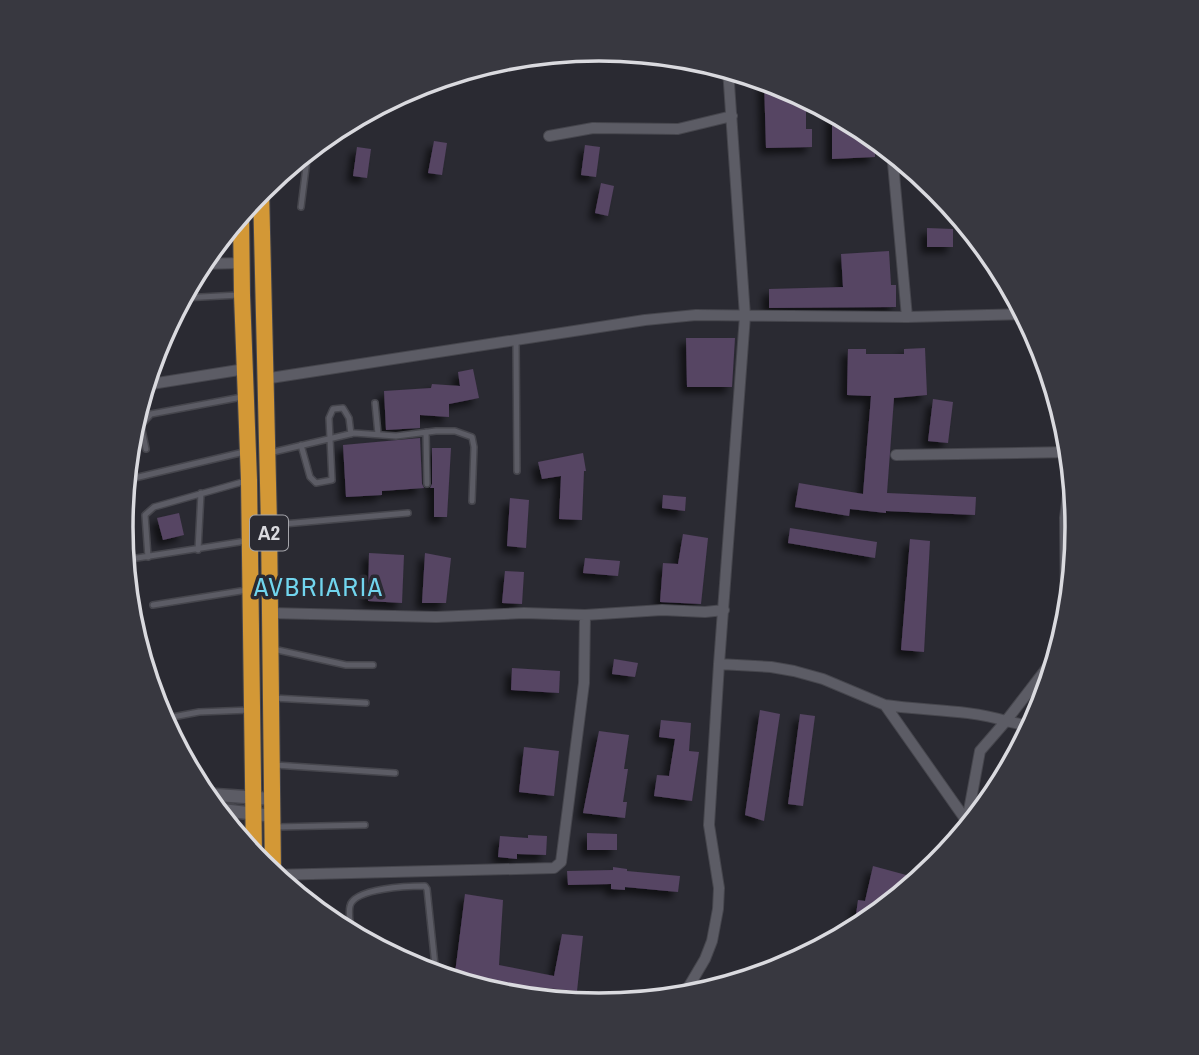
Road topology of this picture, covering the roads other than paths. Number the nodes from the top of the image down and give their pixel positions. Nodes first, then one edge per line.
1 (729, 80) edge
2 (732, 116) junction
3 (549, 136) dead end
4 (306, 166) edge
5 (893, 166) edge
6 (261, 207) edge
7 (301, 207) dead end
8 (241, 230) edge
9 (215, 264) edge
10 (242, 264) junction
11 (242, 295) junction
12 (194, 297) edge
13 (1013, 311) edge
14 (745, 316) junction
15 (907, 317) junction
16 (516, 340) junction
17 (245, 369) junction
18 (264, 379) junction
19 (156, 383) edge
20 (245, 396) junction
21 (374, 404) dead end
22 (146, 419) edge
23 (426, 432) junction
24 (143, 434) edge
25 (351, 434) junction
26 (378, 434) junction
27 (329, 438) junction
28 (301, 445) junction
29 (146, 449) dead end
30 (247, 451) junction
31 (1060, 452) edge
32 (266, 454) junction
33 (896, 455) dead end
34 (517, 471) dead end
35 (136, 478) edge
36 (249, 480) junction
37 (427, 484) dead end
38 (201, 493) junction
39 (472, 501) dead end
40 (408, 513) dead end
41 (269, 525) junction
42 (249, 541) junction
43 (198, 550) junction
44 (148, 557) junction
45 (134, 559) edge
46 (250, 590) junction
47 (153, 605) dead end
48 (724, 610) junction
49 (269, 613) junction
50 (585, 615) junction
51 (269, 648) junction
52 (719, 664) junction
53 (373, 665) dead end
54 (1042, 674) edge
55 (270, 698) junction
56 (366, 703) dead end
57 (885, 705) junction
58 (253, 709) junction
59 (174, 717) edge
60 (1006, 721) junction
61 (1022, 725) edge
62 (272, 764) junction
63 (395, 773) dead end
64 (218, 795) edge
65 (253, 797) junction
66 (970, 810) edge
67 (230, 811) edge
68 (273, 814) junction
69 (254, 815) junction
70 (962, 820) edge
71 (365, 825) dead end
72 (254, 840) edge
73 (273, 860) edge
74 (288, 875) edge
75 (351, 921) edge
76 (435, 963) edge
77 (689, 985) edge

1 - 2 street
2 - 3 street
2 - 14 street
4 - 7 lane
5 - 15 street
6 - 18 highway, A2
8 - 10 highway, A2
9 - 10 street
10 - 11 highway, A2
11 - 12 lane
11 - 17 highway, A2
13 - 15 street
14 - 15 street
14 - 16 street
14 - 48 street
16 - 18 street
16 - 34 lane
17 - 19 street
17 - 20 highway, A2
18 - 32 highway, A2
20 - 22 lane
20 - 30 highway, A2
21 - 26 lane
23 - 26 lane
23 - 37 lane
23 - 39 lane
24 - 29 lane
25 - 26 lane
25 - 27 lane
25 - 27 lane
27 - 28 lane
27 - 28 lane
28 - 32 lane
30 - 35 lane
30 - 36 highway, A2
31 - 33 street
32 - 41 highway, A2
36 - 38 lane
36 - 42 highway, A2
38 - 43 lane
38 - 44 lane
40 - 41 lane
41 - 49 highway, A2
42 - 43 lane
42 - 46 highway, A2
43 - 44 lane
44 - 45 lane
46 - 47 lane
46 - 58 highway, A2
48 - 50 street
48 - 52 street
49 - 50 street
49 - 51 highway, A2
50 - 74 street
51 - 53 lane
51 - 55 highway, A2
52 - 57 street
52 - 77 street
54 - 60 street
55 - 56 lane
55 - 62 highway, A2
57 - 60 street
57 - 70 street
58 - 59 lane
58 - 65 highway, A2
60 - 61 street
60 - 66 street
62 - 63 lane
62 - 68 highway, A2
64 - 65 street
65 - 68 street
65 - 69 highway, A2
67 - 69 street
68 - 69 street
68 - 71 lane
68 - 73 highway, A2
69 - 72 highway, A2
75 - 76 lane

